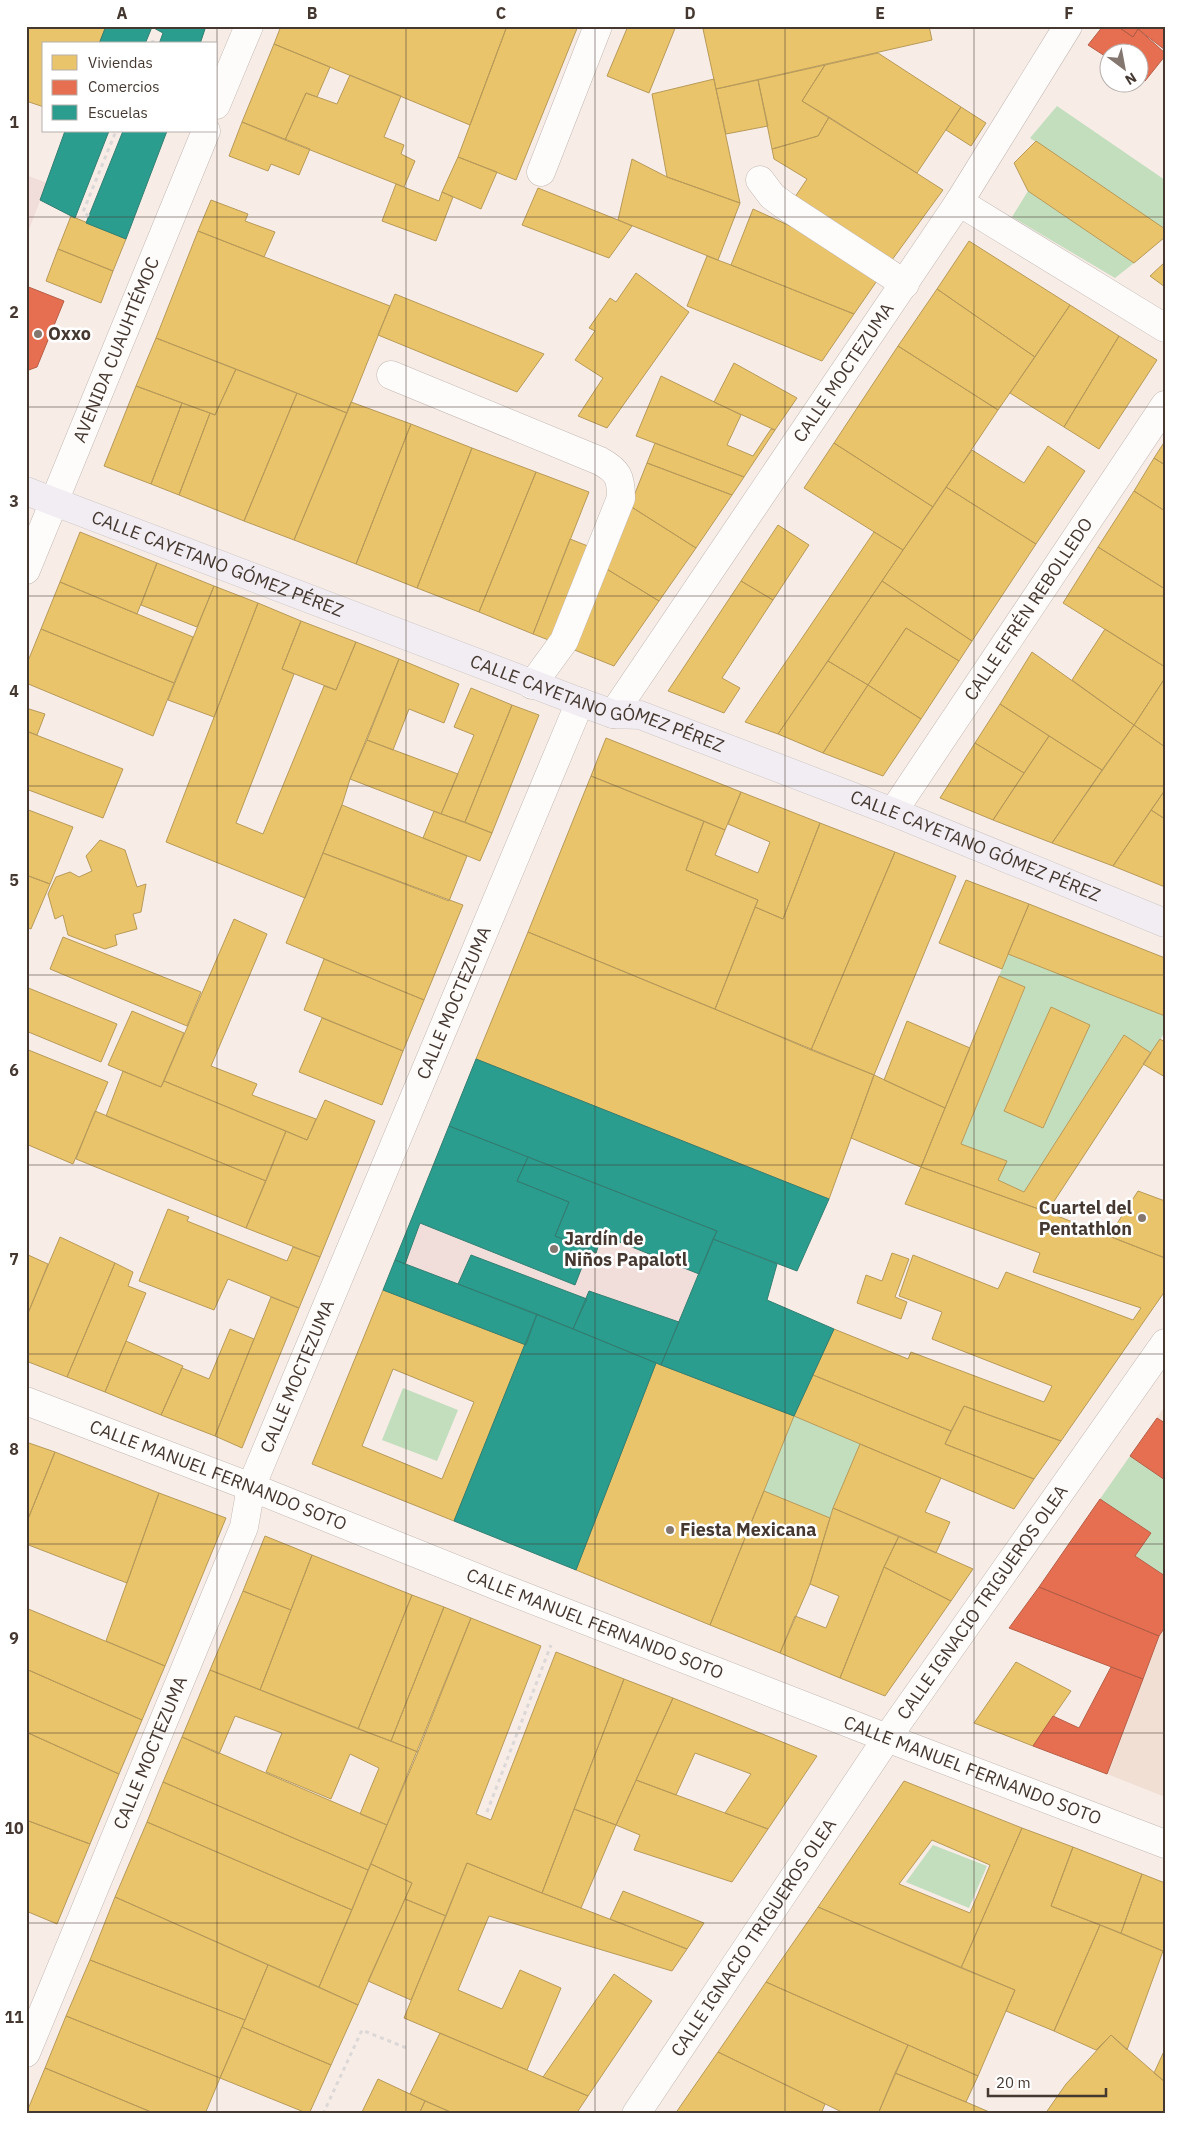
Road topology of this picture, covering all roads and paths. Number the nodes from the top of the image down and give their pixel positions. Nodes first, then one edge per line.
1 (249, 26) edge
2 (598, 26) edge
3 (1068, 26) edge
4 (154, 37) dead end
5 (153, 42) edge
6 (218, 100) edge
7 (116, 132) edge
8 (206, 132) edge
9 (541, 172) dead end
10 (760, 180) dead end
11 (960, 202) junction
12 (89, 216) dead end
13 (904, 284) junction
14 (1165, 328) edge
15 (391, 375) dead end
16 (1165, 405) edge
17 (26, 491) edge
18 (53, 502) junction
19 (26, 570) edge
20 (532, 685) junction
21 (580, 702) junction
22 (613, 714) junction
23 (893, 812) junction
24 (1165, 923) edge
25 (1165, 1343) edge
26 (26, 1401) edge
27 (251, 1487) junction
28 (549, 1649) dead end
29 (887, 1738) junction
30 (487, 1812) dead end
31 (1165, 1844) edge
32 (409, 2049) dead end
33 (26, 2053) edge
34 (323, 2114) edge
35 (636, 2114) edge

1 - 6 street
2 - 9 street
3 - 11 street, CALLE MOCTEZUMA
4 - 5 path
7 - 12 path
8 - 18 street, AVENIDA CUAUHTÉMOC
10 - 13 street
11 - 13 street, CALLE MOCTEZUMA
11 - 14 street
13 - 22 street, CALLE MOCTEZUMA
15 - 20 street
16 - 23 street, CALLE EFRÉN REBOLLEDO
17 - 18 main road, CALLE CAYETANO GÓMEZ PÉREZ
18 - 19 street, AVENIDA CUAUHTÉMOC
18 - 20 main road, CALLE CAYETANO GÓMEZ PÉREZ
20 - 21 main road, CALLE CAYETANO GÓMEZ PÉREZ
21 - 22 main road, CALLE CAYETANO GÓMEZ PÉREZ
21 - 27 street, CALLE MOCTEZUMA
22 - 23 main road, CALLE CAYETANO GÓMEZ PÉREZ
23 - 24 main road, CALLE CAYETANO GÓMEZ PÉREZ
25 - 29 street, CALLE IGNACIO TRIGUEROS OLEA
26 - 27 street, CALLE MANUEL FERNANDO SOTO
27 - 29 street, CALLE MANUEL FERNANDO SOTO
27 - 33 street, CALLE MOCTEZUMA
28 - 30 path
29 - 31 street, CALLE MANUEL FERNANDO SOTO
29 - 35 street, CALLE IGNACIO TRIGUEROS OLEA
32 - 34 path

